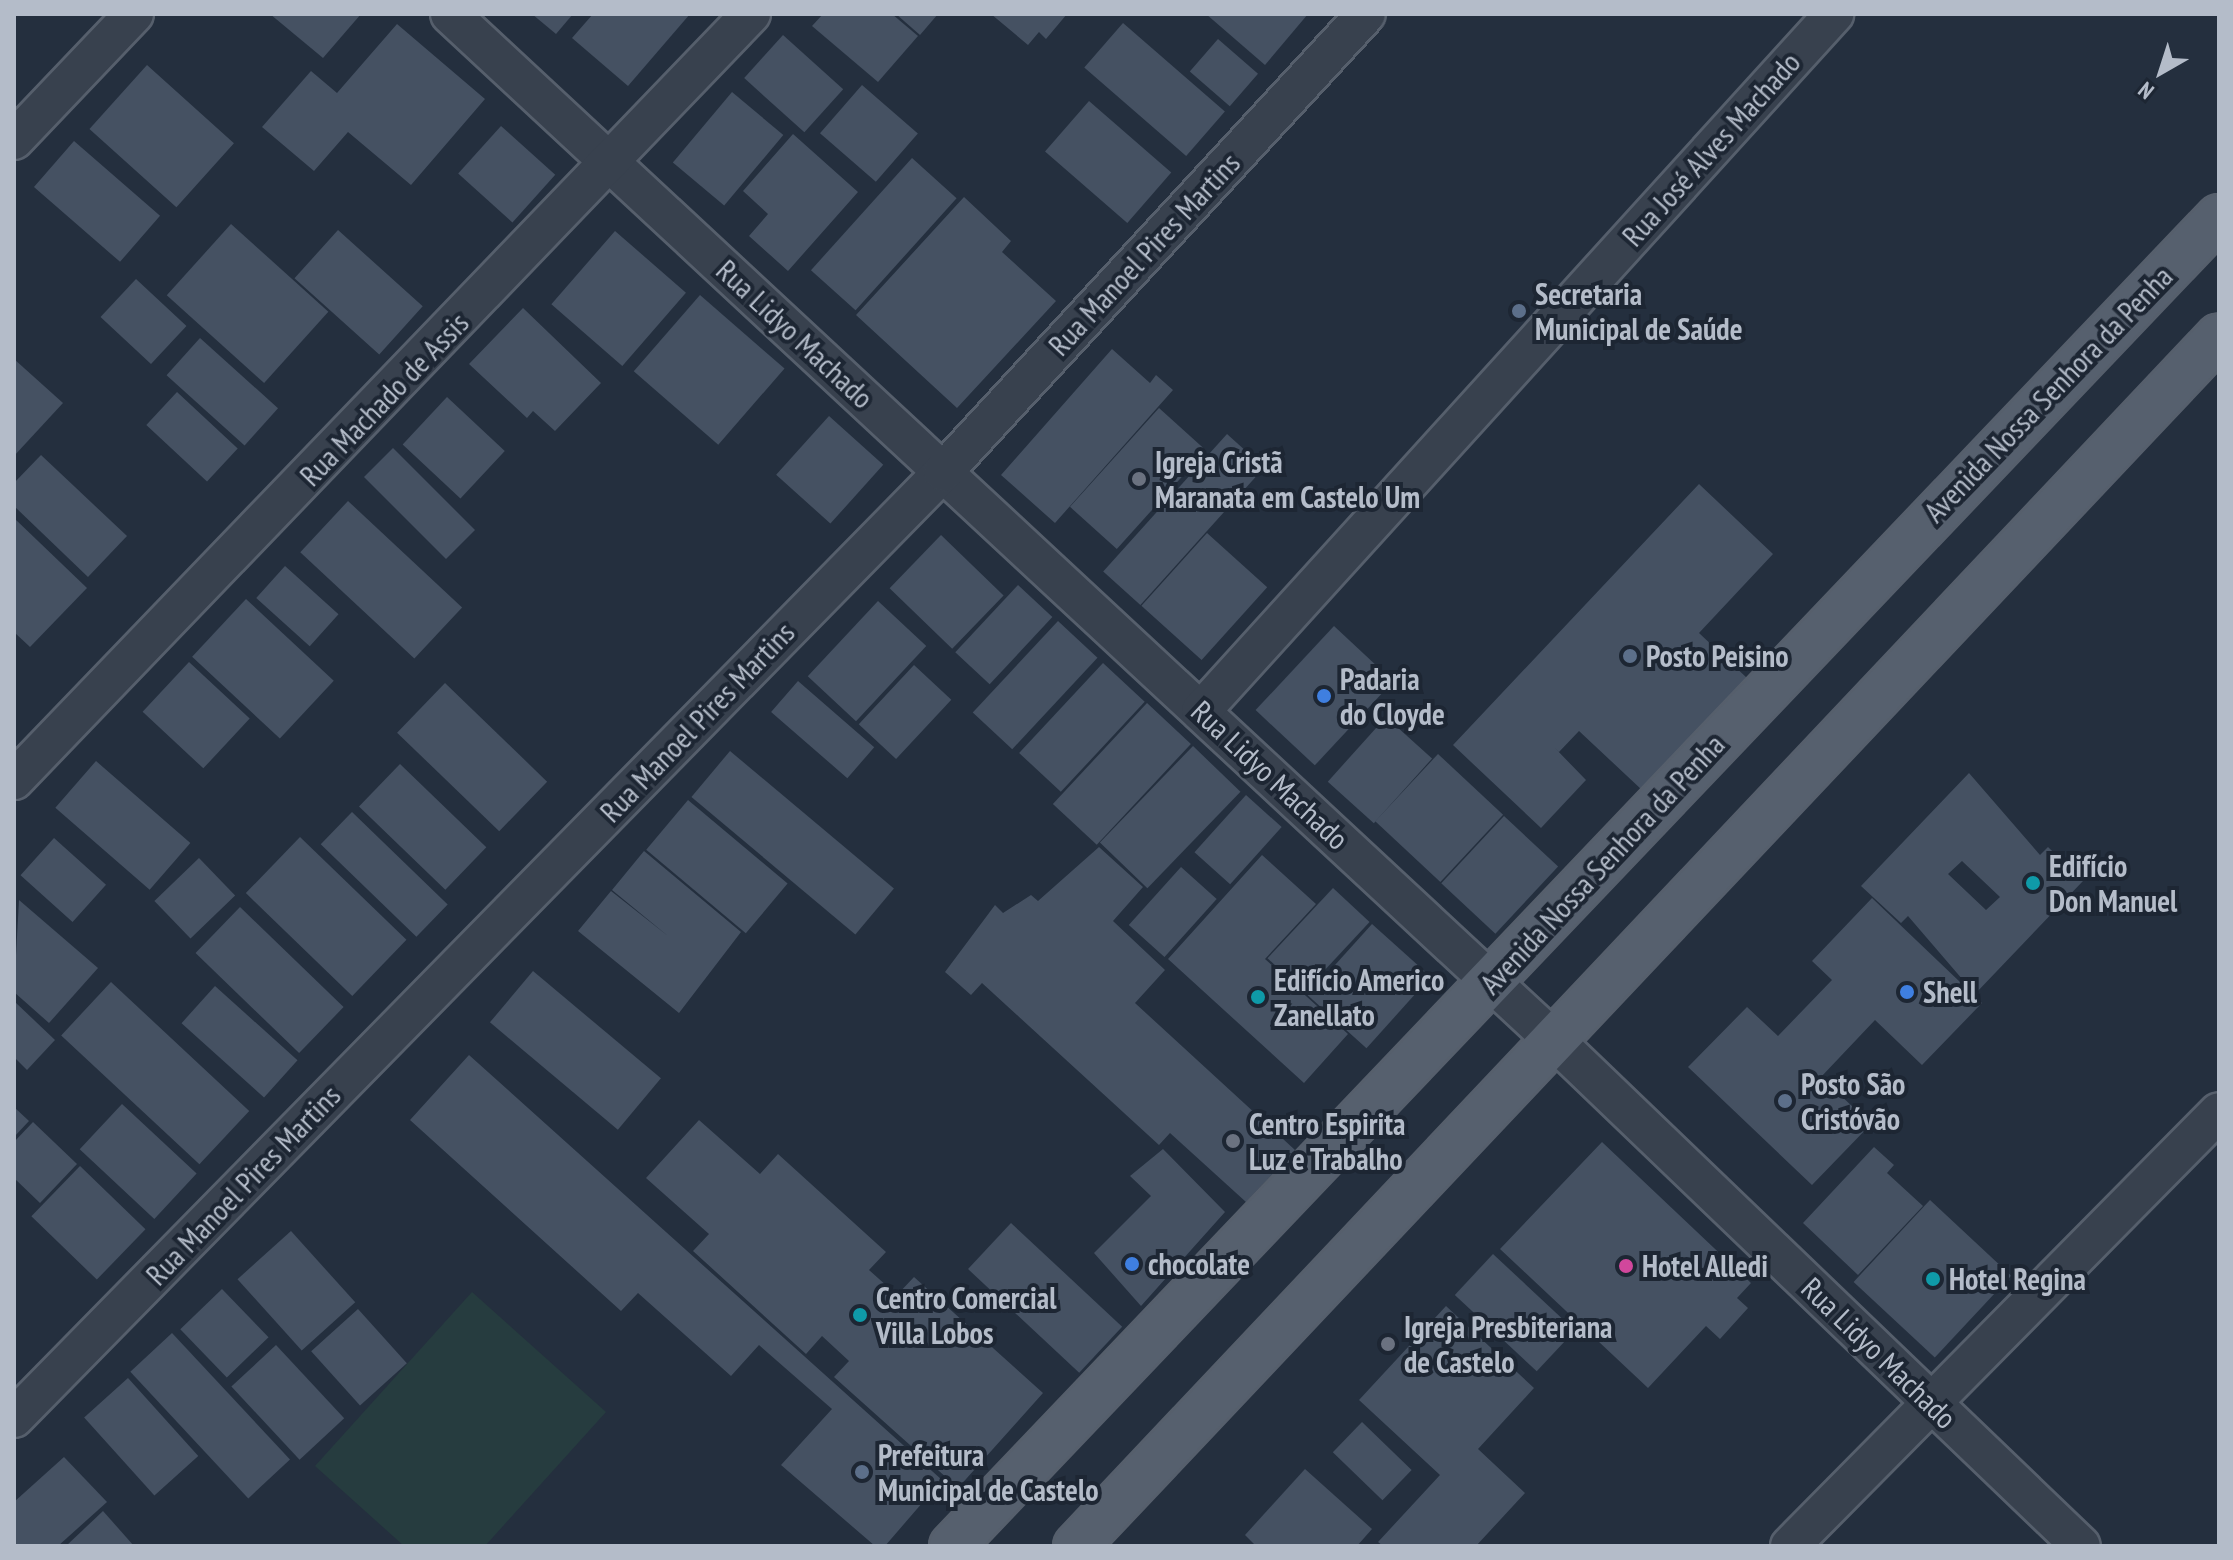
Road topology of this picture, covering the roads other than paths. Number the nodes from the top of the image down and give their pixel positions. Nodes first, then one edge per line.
1 (134, 14) edge
2 (450, 14) edge
3 (751, 14) edge
4 (1366, 14) edge
5 (1834, 14) edge
6 (14, 140) edge
7 (612, 163) junction
8 (2219, 217) edge
9 (2219, 336) edge
10 (943, 472) junction
11 (1201, 711) junction
12 (14, 780) edge
13 (1491, 981) junction
14 (1557, 1043) junction
15 (2219, 1112) edge
16 (1933, 1405) junction
17 (14, 1418) edge
18 (952, 1546) edge
19 (1076, 1546) edge
20 (1790, 1546) edge
21 (2081, 1546) edge

1 - 6 street
2 - 7 street, Rua Lidyo Machado
3 - 7 street, Rua Machado de Assis
4 - 10 street, Rua Manoel Pires Martins
5 - 11 street, Rua José Alves Machado
7 - 10 street, Rua Lidyo Machado
7 - 12 street, Rua Machado de Assis
8 - 13 main road, Avenida Nossa Senhora da Penha
9 - 14 main road
10 - 11 street, Rua Lidyo Machado
10 - 17 street, Rua Manoel Pires Martins
11 - 13 street, Rua Lidyo Machado
13 - 14 street, Rua Lidyo Machado
13 - 18 main road, Avenida Nossa Senhora da Penha
14 - 16 street, Rua Lidyo Machado
14 - 19 main road
15 - 16 street
16 - 20 street
16 - 21 street, Rua Lidyo Machado

